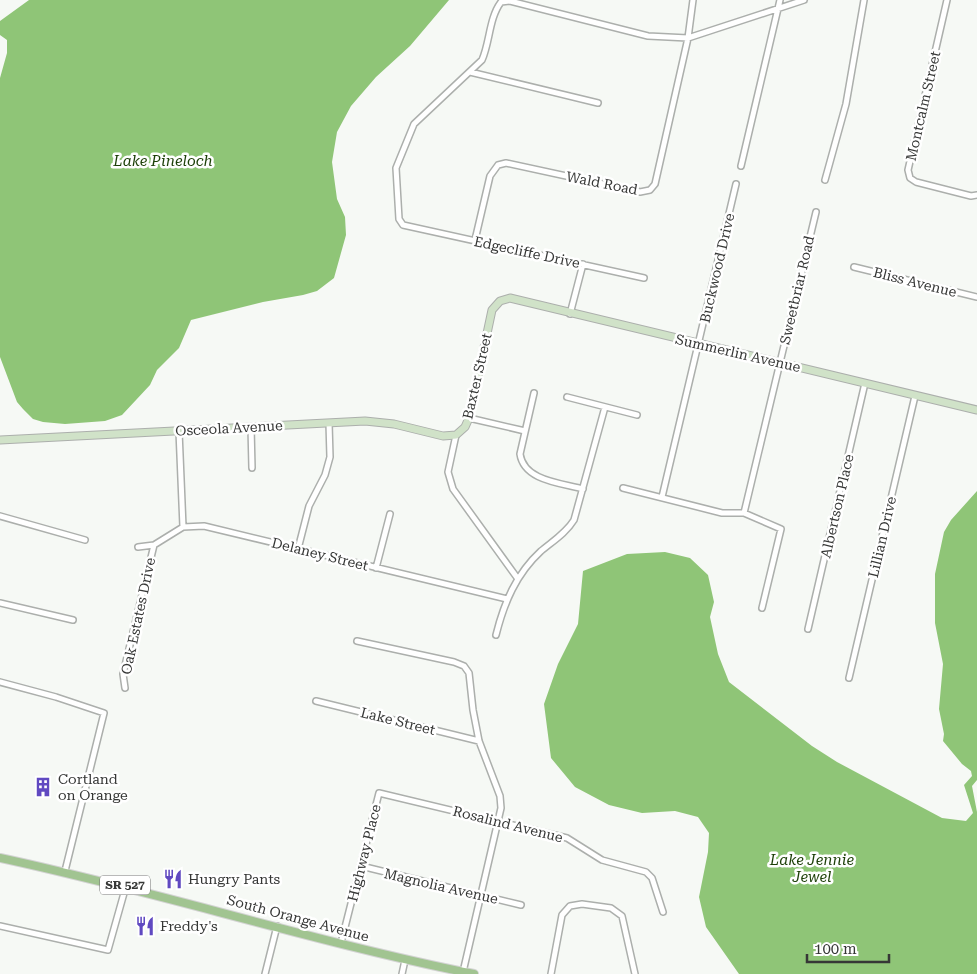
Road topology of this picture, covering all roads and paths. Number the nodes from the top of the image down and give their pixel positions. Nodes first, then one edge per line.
1 (693, 0) edge
2 (780, 0) edge
3 (804, 0) edge
4 (864, 0) edge
5 (948, 0) edge
6 (778, 8) junction
7 (688, 38) junction
8 (470, 72) junction
9 (598, 103) dead end
10 (742, 166) dead end
11 (824, 180) dead end
12 (736, 184) dead end
13 (977, 195) edge
14 (816, 212) dead end
15 (476, 240) junction
16 (582, 264) junction
17 (854, 267) dead end
18 (644, 278) dead end
19 (977, 296) edge
20 (500, 301) joint
21 (570, 314) junction
22 (699, 344) junction
23 (780, 363) junction
24 (865, 384) junction
25 (534, 393) dead end
26 (915, 396) junction
27 (567, 397) dead end
28 (604, 407) junction
29 (977, 410) edge
30 (637, 415) dead end
31 (469, 418) junction
32 (329, 423) junction
33 (251, 427) junction
34 (179, 431) junction
35 (525, 431) junction
36 (456, 435) junction
37 (0, 440) edge
38 (252, 468) dead end
39 (624, 488) dead end
40 (583, 489) junction
41 (662, 498) junction
42 (744, 513) junction
43 (390, 514) dead end
44 (0, 516) edge
45 (183, 527) junction
46 (84, 540) dead end
47 (154, 545) junction
48 (138, 547) dead end
49 (298, 549) junction
50 (376, 568) junction
51 (518, 579) junction
52 (507, 599) junction
53 (0, 603) edge
54 (762, 608) dead end
55 (73, 620) dead end
56 (808, 629) dead end
57 (496, 635) dead end
58 (357, 641) dead end
59 (849, 678) dead end
60 (0, 682) edge
61 (125, 688) dead end
62 (316, 701) dead end
63 (479, 741) junction
64 (379, 793) joint
65 (500, 822) junction
66 (0, 858) edge
67 (361, 866) junction
68 (65, 871) junction
69 (126, 886) junction
70 (481, 895) junction
71 (521, 904) dead end
72 (663, 912) dead end
73 (0, 926) edge
74 (277, 926) junction
75 (341, 943) junction
76 (405, 960) junction
77 (463, 972) junction
78 (265, 974) edge
79 (402, 974) edge
80 (474, 974) edge
81 (551, 974) edge
82 (635, 974) edge

1 - 7 street, Wald Road
2 - 6 street
3 - 6 street
4 - 11 street
5 - 13 street, Montcalm Street
6 - 7 street
6 - 10 street
7 - 8 street
7 - 15 street, Wald Road
8 - 9 street
8 - 15 street, Edgecliffe Drive
12 - 22 street, Buckwood Drive
14 - 23 street, Sweetbriar Road
15 - 16 street, Edgecliffe Drive
16 - 18 street, Edgecliffe Drive
16 - 21 street
17 - 19 street, Bliss Avenue
20 - 21 street, Summerlin Avenue
20 - 31 street, Baxter Street
21 - 22 street, Summerlin Avenue
22 - 23 street, Summerlin Avenue
22 - 41 street, Buckwood Drive
23 - 24 street, Summerlin Avenue
23 - 42 street, Sweetbriar Road
24 - 26 street, Summerlin Avenue
24 - 56 street, Albertson Place
25 - 35 street
26 - 29 street, Summerlin Avenue
26 - 59 street, Lillian Drive
27 - 28 street
28 - 30 street
28 - 40 street
31 - 35 street
31 - 36 street, Baxter Street
32 - 33 street, Osceola Avenue
32 - 36 street, Osceola Avenue
32 - 49 street
33 - 34 street, Osceola Avenue
33 - 38 street
34 - 37 street, Osceola Avenue
34 - 45 street
35 - 40 street
36 - 51 street, Baxter Street
39 - 41 street
40 - 51 street
41 - 42 street
42 - 54 street
43 - 50 street
44 - 46 street
45 - 47 street
45 - 49 street, Delaney Street
47 - 48 street
47 - 61 street, Oak Estates Drive
49 - 50 street, Delaney Street
50 - 52 street, Delaney Street
51 - 52 street
52 - 57 street
53 - 55 street
58 - 63 street
60 - 68 street
62 - 63 street, Lake Street
63 - 65 street
64 - 65 street, Rosalind Avenue
64 - 67 street, Highway Place
65 - 70 street
65 - 72 street, Rosalind Avenue
66 - 68 main road, South Orange Avenue / SR 527
67 - 70 street, Magnolia Avenue
67 - 75 street, Highway Place
68 - 69 main road, South Orange Avenue / SR 527
69 - 73 street
69 - 74 main road, South Orange Avenue / SR 527
70 - 71 street, Magnolia Avenue
70 - 77 street
74 - 75 main road, South Orange Avenue / SR 527
74 - 78 street
75 - 76 main road, South Orange Avenue / SR 527
76 - 77 main road, South Orange Avenue / SR 527
76 - 79 street
77 - 80 main road, South Orange Avenue / SR 527
81 - 82 street

